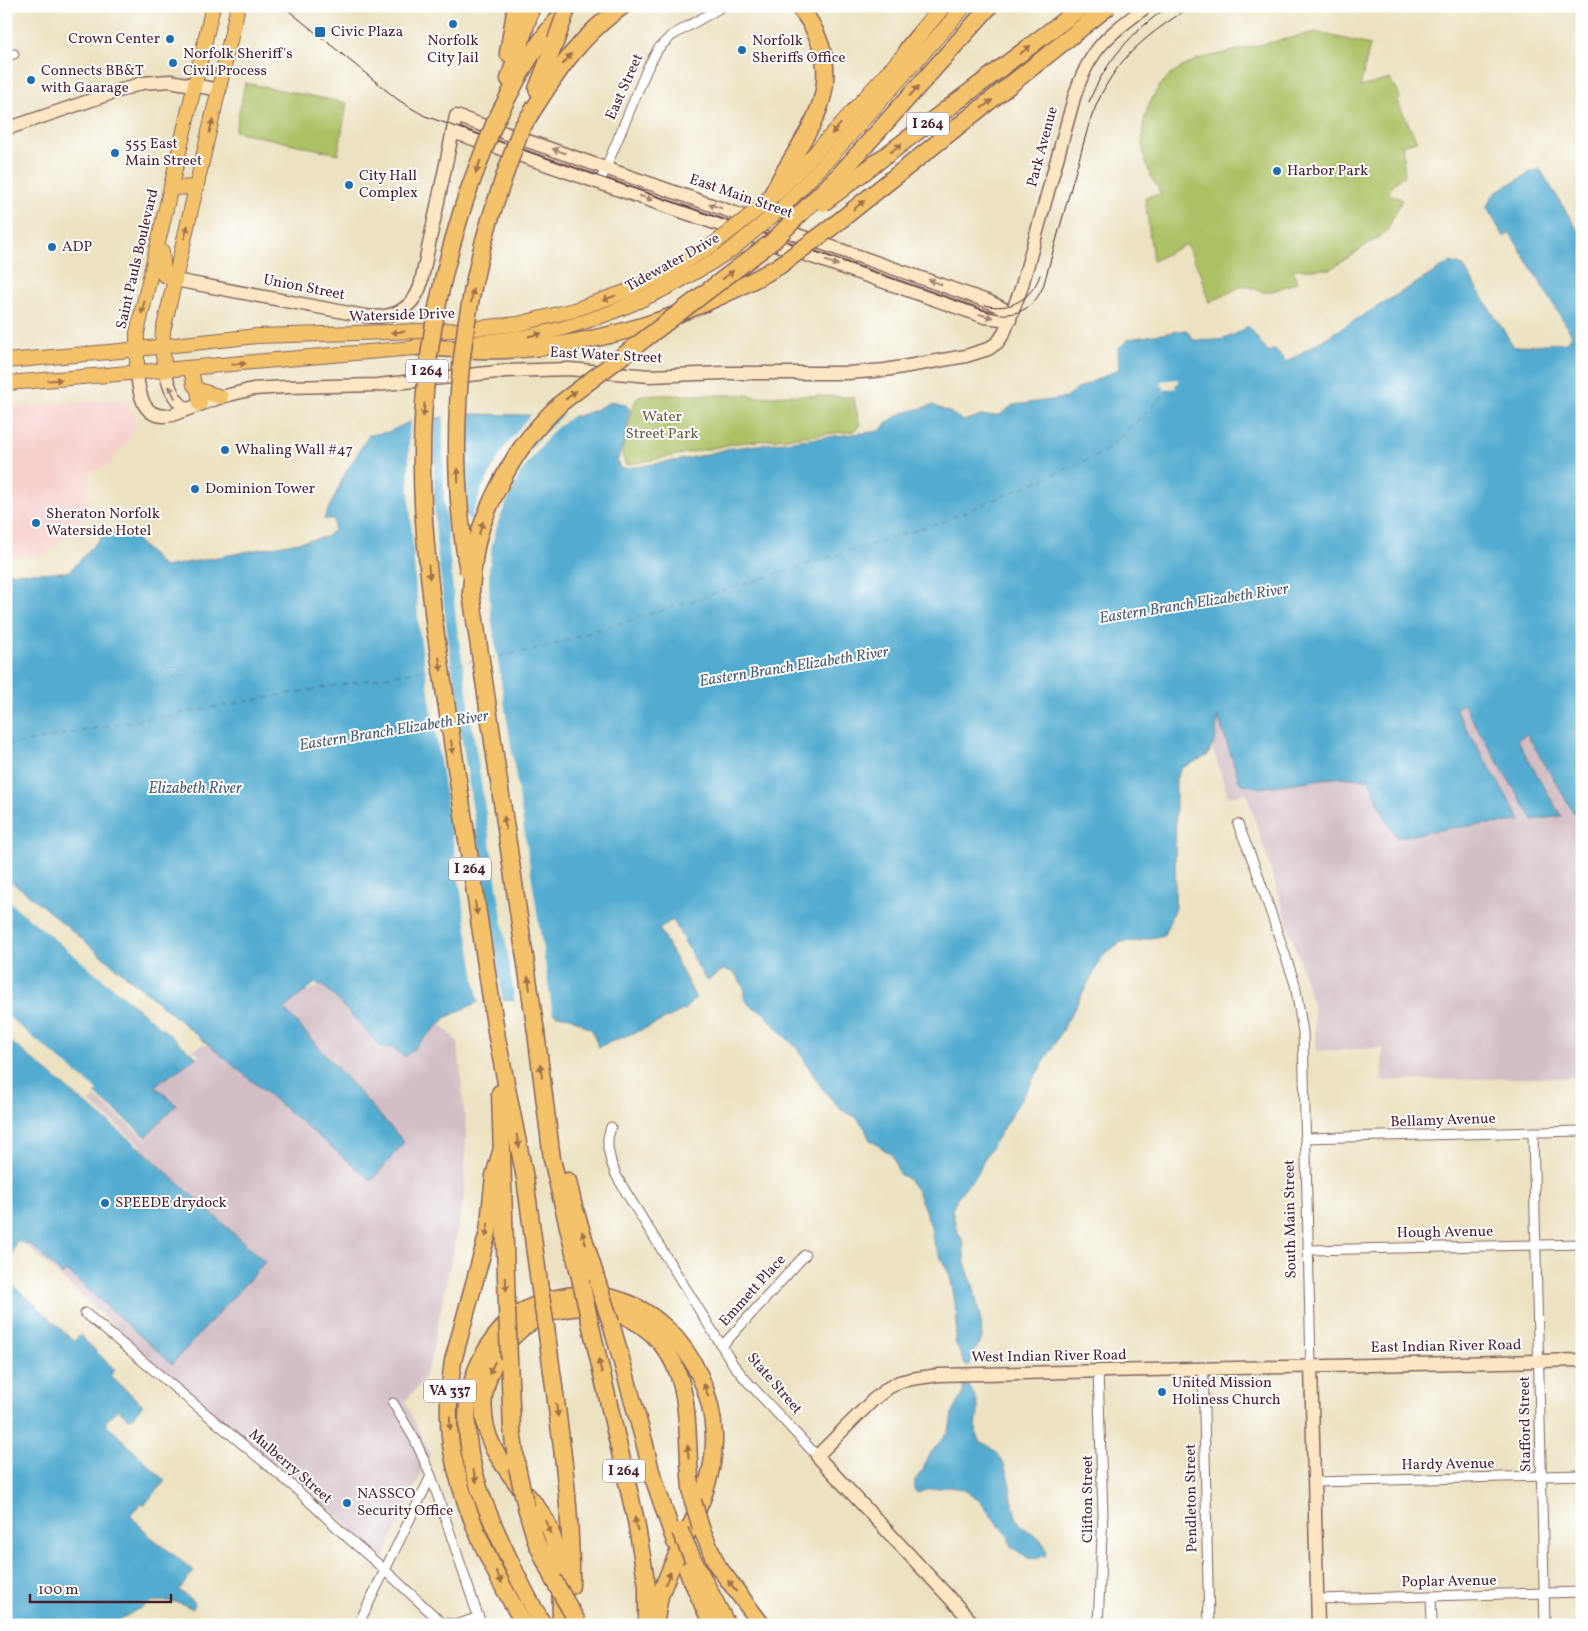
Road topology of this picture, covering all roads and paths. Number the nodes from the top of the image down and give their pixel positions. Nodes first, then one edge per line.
1 (213, 6) edge
2 (238, 6) edge
3 (516, 6) edge
4 (532, 6) edge
5 (569, 6) edge
6 (623, 6) edge
7 (723, 6) edge
8 (798, 6) edge
9 (943, 6) edge
10 (952, 6) edge
11 (965, 6) edge
12 (990, 6) edge
13 (1084, 6) edge
14 (1109, 6) edge
15 (1147, 6) edge
16 (908, 48) junction
17 (196, 84) junction
18 (220, 90) junction
19 (874, 97) junction
20 (456, 116) joint
21 (495, 122) junction
22 (6, 128) edge
23 (521, 129) junction
24 (453, 132) junction
25 (605, 167) junction
26 (600, 182) junction
27 (197, 187) junction
28 (171, 188) junction
29 (776, 204) junction
30 (161, 228) junction
31 (773, 241) junction
32 (175, 280) junction
33 (1011, 317) junction
34 (162, 346) junction
35 (417, 347) junction
36 (136, 349) junction
37 (7, 360) edge
38 (191, 369) junction
39 (165, 371) junction
40 (137, 373) junction
41 (6, 383) edge
42 (199, 397) junction
43 (220, 397) joint
44 (186, 409) junction
45 (471, 593) junction
46 (1238, 824) dead end
47 (496, 1038) junction
48 (547, 1111) junction
49 (611, 1127) dead end
50 (1582, 1131) edge
51 (1533, 1132) junction
52 (1306, 1138) junction
53 (502, 1148) junction
54 (1582, 1244) edge
55 (1535, 1245) junction
56 (1309, 1250) junction
57 (805, 1255) dead end
58 (85, 1313) dead end
59 (722, 1346) junction
60 (1582, 1360) edge
61 (1538, 1361) junction
62 (1311, 1366) junction
63 (1202, 1370) junction
64 (1098, 1372) junction
65 (393, 1403) dead end
66 (817, 1456) junction
67 (1582, 1475) edge
68 (431, 1476) junction
69 (1541, 1476) junction
70 (1314, 1482) junction
71 (689, 1562) junction
72 (386, 1570) junction
73 (1582, 1592) edge
74 (1544, 1593) junction
75 (1432, 1596) junction
76 (1317, 1599) junction
77 (480, 1621) edge
78 (562, 1624) edge
79 (358, 1625) edge
80 (525, 1625) edge
81 (647, 1625) edge
82 (655, 1625) edge
83 (712, 1625) edge
84 (727, 1625) edge
85 (762, 1625) edge
86 (975, 1625) edge
87 (1098, 1625) edge
88 (1209, 1625) edge
89 (1318, 1625) edge
90 (1432, 1625) edge
91 (1545, 1625) edge

1 - 17 main road, Saint Pauls Boulevard
2 - 18 main road
3 - 21 highway
4 - 21 highway
5 - 21 highway, I 264
5 - 23 highway, bridge
23 -> 6 highway
7 - 25 street, East Street
8 - 29 highway
9 - 16 highway
10 - 16 main road, Tidewater Drive
11 - 19 main road, Tidewater Drive
31 -> 12 highway, bridge
31 -> 13 highway, I 264, bridge
35 -> 14 highway, bridge
15 - 33 street, Park Avenue
16 - 19 main road, Tidewater Drive
17 - 18 street
17 - 22 street
17 - 28 main road, Saint Pauls Boulevard
27 -> 18 main road
19 - 29 main road, Tidewater Drive
20 - 24 street, Union Street
25 -> 20 street, East Main Street
21 -> 47 highway, I 264, bridge
45 -> 23 highway, bridge
24 - 26 street
24 - 32 street, Union Street
25 - 26 street, East Street
33 -> 25 street, East Main Street
26 -> 33 street
27 - 28 main road
32 -> 27 main road
28 - 30 main road, Saint Pauls Boulevard
29 -> 34 main road, Waterside Drive, bridge
35 -> 29 main road, Tidewater Drive, bridge
30 - 32 main road
30 -> 36 main road, Saint Pauls Boulevard
45 -> 31 highway, I 264, bridge
32 - 34 main road
33 - 43 street, East Water Street
34 - 36 main road, Waterside Drive
34 - 39 main road
38 -> 35 main road
36 - 37 main road, Waterside Drive
36 - 40 main road, Saint Pauls Boulevard
38 - 39 main road
38 - 42 main road
39 - 40 main road
44 -> 39 street
41 -> 40 main road
40 - 44 street
42 - 43 main road
42 - 44 street
48 -> 45 highway, I 264
46 - 52 street, South Main Street
47 - 53 highway, VA 337
47 -> 78 highway, I 264, bridge
71 -> 48 highway, bridge
81 -> 48 highway, I 264, bridge
49 - 59 street, State Street
50 - 51 street, Bellamy Avenue
51 - 52 street, Bellamy Avenue
51 - 55 street, Stafford Street
52 - 56 street, South Main Street
53 -> 78 highway, bridge
53 -> 80 highway, VA 337
54 - 55 street, Hough Avenue
55 - 56 street, Hough Avenue
55 - 61 street, Stafford Street
56 - 62 street, South Main Street
57 - 59 street, Emmett Place
58 - 72 street, Mulberry Street
59 - 66 street, State Street
60 - 61 street, East Indian River Road
61 - 62 street, East Indian River Road
61 - 69 street, Stafford Street
62 - 63 street, West Indian River Road
62 - 70 street, South Main Street
63 - 64 street, West Indian River Road
63 - 88 street, Pendleton Street
64 - 66 street, West Indian River Road
64 - 87 street, Clifton Street
65 - 68 street
66 - 86 street, State Street
67 - 69 street, Hardy Avenue
68 - 72 street
68 - 77 street
69 - 70 street, Hardy Avenue
69 - 74 street, Stafford Street
70 - 76 street, South Main Street
71 - 83 highway
71 - 84 highway
72 - 77 street, Mulberry Street
72 - 79 street
73 - 74 street, Poplar Avenue
74 - 75 street, Poplar Avenue
74 - 91 street, Stafford Street
75 - 76 street, Poplar Avenue
75 - 90 street
76 - 89 street, South Main Street
82 -> 78 highway
85 -> 78 highway, bridge

